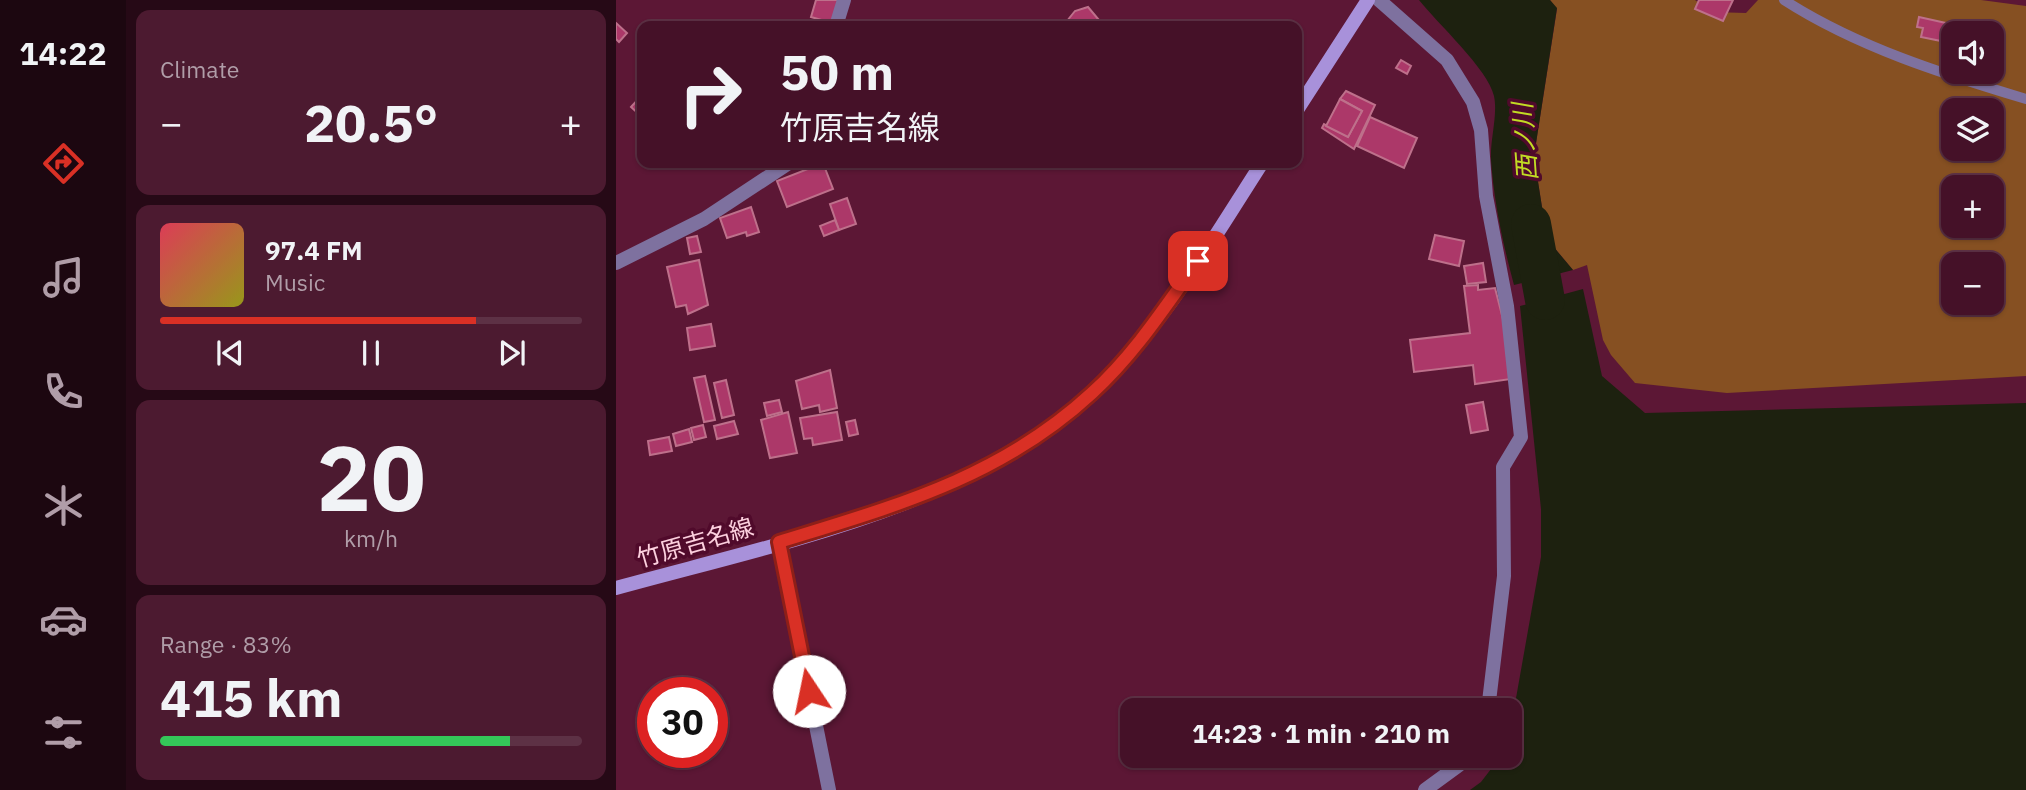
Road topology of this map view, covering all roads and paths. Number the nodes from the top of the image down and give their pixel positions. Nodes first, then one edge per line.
1 (844, 0) edge
2 (1368, 0) edge
3 (1379, 0) edge
4 (1784, 0) edge
5 (838, 21) edge
6 (2026, 99) edge
7 (1302, 102) edge
8 (781, 168) edge
9 (1259, 168) edge
10 (616, 263) edge
11 (779, 542) junction
12 (616, 588) edge
13 (1489, 698) edge
14 (1455, 768) edge
15 (829, 790) edge
16 (1425, 790) edge

1 - 5 street
2 - 7 main road
3 - 13 street
4 - 6 lane
8 - 10 street
9 - 11 main road, 竹原吉名線
11 - 12 main road, 竹原吉名線
11 - 15 street
14 - 16 street

